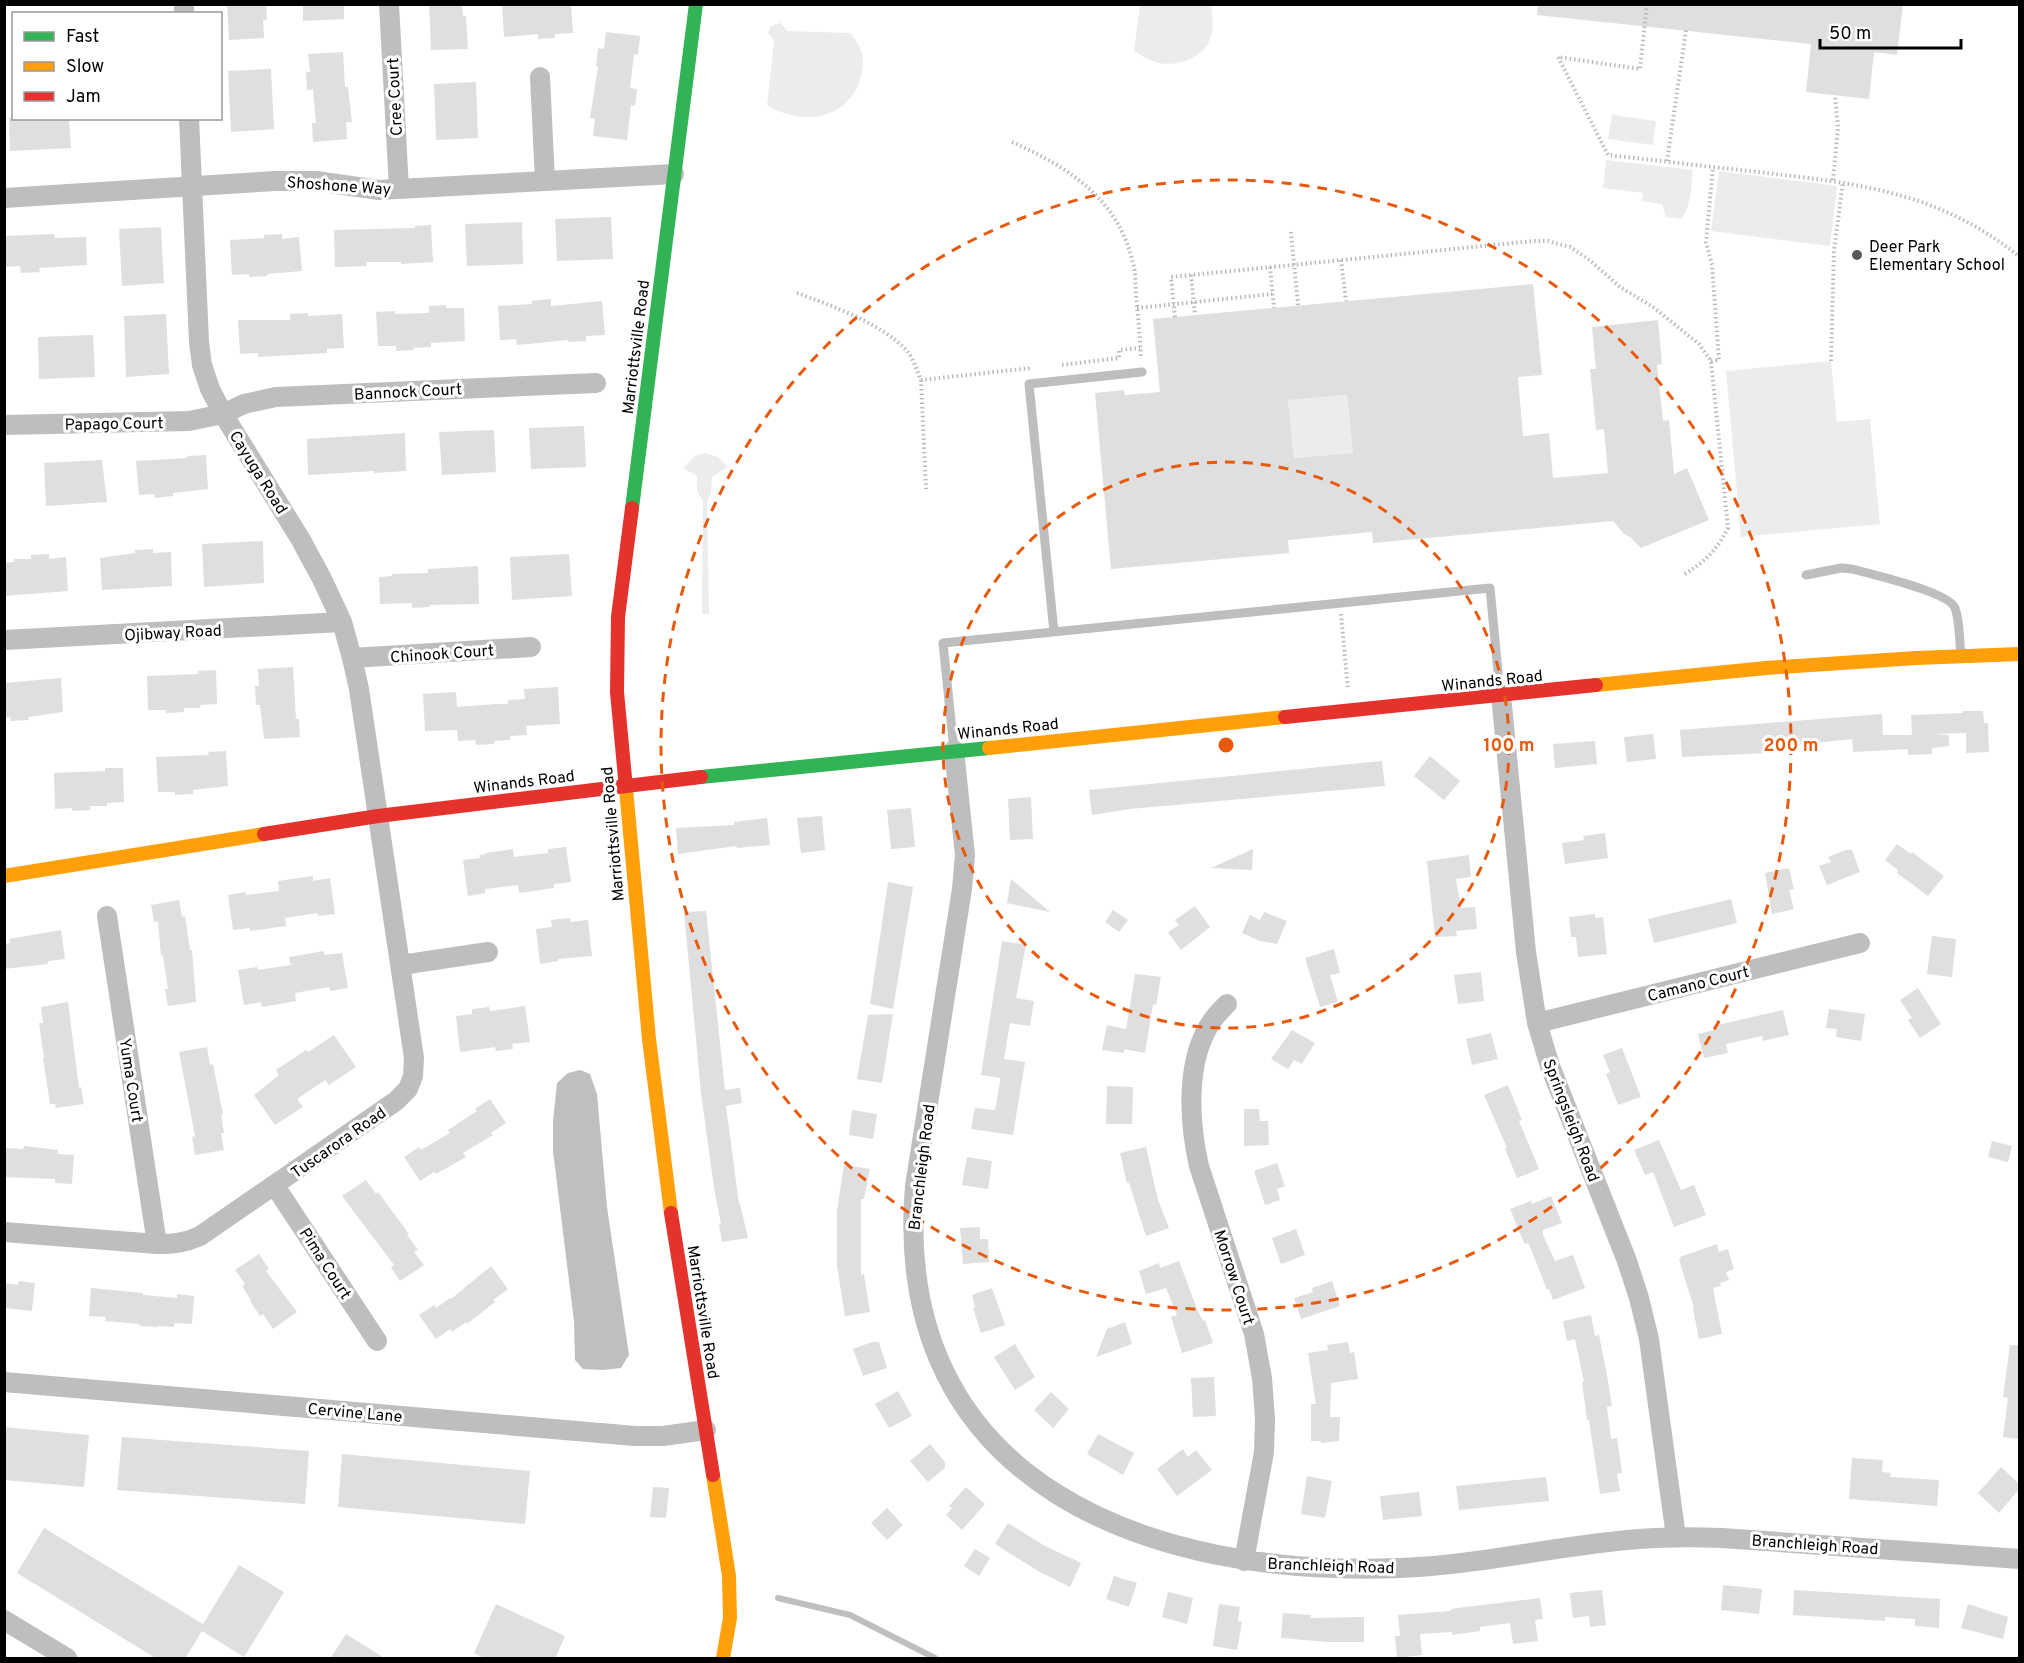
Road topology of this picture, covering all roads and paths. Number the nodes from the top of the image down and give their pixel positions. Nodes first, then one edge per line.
1 (389, 4) edge
2 (696, 4) edge
3 (1647, 4) edge
4 (1686, 30) dead end
5 (540, 77) dead end
6 (1835, 95) dead end
7 (189, 120) edge
8 (1012, 142) dead end
9 (1667, 161) junction
10 (1713, 167) junction
11 (674, 174) junction
12 (1833, 180) junction
13 (545, 181) junction
14 (1842, 182) junction
15 (192, 186) junction
16 (399, 189) junction
17 (4, 198) edge
18 (1291, 232) dead end
19 (2019, 257) edge
20 (1341, 260) junction
21 (1294, 265) junction
22 (1270, 267) junction
23 (1191, 275) junction
24 (797, 293) dead end
25 (1272, 294) junction
26 (1346, 301) dead end
27 (1194, 303) junction
28 (1174, 304) junction
29 (1298, 305) dead end
30 (1137, 308) junction
31 (1274, 308) dead end
32 (1196, 315) dead end
33 (1175, 317) dead end
34 (1140, 348) junction
35 (1711, 361) junction
36 (1831, 361) dead end
37 (1061, 365) dead end
38 (1038, 367) dead end
39 (1142, 372) joint
40 (921, 380) junction
41 (596, 382) dead end
42 (223, 414) junction
43 (4, 425) edge
44 (926, 489) dead end
45 (1683, 575) dead end
46 (1806, 575) dead end
47 (1340, 603) junction
48 (342, 622) junction
49 (1054, 632) junction
50 (4, 640) edge
51 (531, 647) dead end
52 (2019, 654) edge
53 (1961, 656) junction
54 (352, 658) junction
55 (1501, 695) junction
56 (1350, 712) junction
57 (954, 750) junction
58 (624, 785) junction
59 (378, 816) junction
60 (4, 876) edge
61 (107, 916) dead end
62 (1860, 943) dead end
63 (489, 952) dead end
64 (401, 965) junction
65 (1227, 1004) dead end
66 (1537, 1023) junction
67 (275, 1186) junction
68 (4, 1232) edge
69 (157, 1244) junction
70 (377, 1341) dead end
71 (4, 1382) edge
72 (706, 1430) junction
73 (1677, 1537) junction
74 (2019, 1559) edge
75 (1244, 1561) junction
76 (4, 1620) edge
77 (66, 1659) edge
78 (723, 1659) edge

1 - 16 street, Cree Court
2 - 11 street, Marriottsville Road
3 - 9 path
4 - 9 path
5 - 13 street
6 - 12 path
7 - 15 street, Cayuga Road
8 - 30 path
9 - 10 path
10 - 12 path
10 - 35 path
11 - 13 street, Shoshone Way
11 - 58 street, Marriottsville Road
12 - 14 path
13 - 16 street, Shoshone Way
14 - 19 path
14 - 36 path
15 - 16 street, Shoshone Way
15 - 17 street, Shoshone Way
15 - 42 street, Cayuga Road
18 - 21 path
20 - 21 path
20 - 26 path
20 - 35 path
21 - 22 path
21 - 29 path
22 - 23 path
22 - 25 path
23 - 27 path
23 - 28 path
24 - 40 path
25 - 27 path
25 - 31 path
27 - 28 path
27 - 32 path
28 - 30 path
28 - 33 path
30 - 34 path
34 - 37 path
34 - 39 path
35 - 45 path
38 - 40 path
39 - 49 lane
40 - 44 path
41 - 42 street, Bannock Court
42 - 43 street, Papago Court
42 - 48 street, Cayuga Road
46 - 53 lane
47 - 49 lane
47 - 55 lane
47 - 56 path
48 - 50 street, Ojibway Road
48 - 54 street, Cayuga Road
49 - 57 lane
51 - 54 street, Chinook Court
52 - 53 street, Winands Road
53 - 55 street, Winands Road
54 - 59 street, Cayuga Road
55 - 56 street, Winands Road
55 - 66 street, Springsleigh Road
56 - 57 street, Winands Road
57 - 58 street, Winands Road
57 - 75 street, Branchleigh Road
58 - 59 street, Winands Road
58 - 72 street, Marriottsville Road
59 - 60 street, Winands Road
59 - 64 street, Tuscarora Road
61 - 69 street, Yuma Court
62 - 66 street, Camano Court
63 - 64 street
64 - 67 street, Tuscarora Road
65 - 75 street, Morrow Court
66 - 73 street, Springsleigh Road
67 - 69 street, Tuscarora Road
67 - 70 street, Pima Court
68 - 69 street, Tuscarora Road
71 - 72 street, Cervine Lane
72 - 78 street, Marriottsville Road
73 - 74 street, Branchleigh Road
73 - 75 street, Branchleigh Road
76 - 77 street

